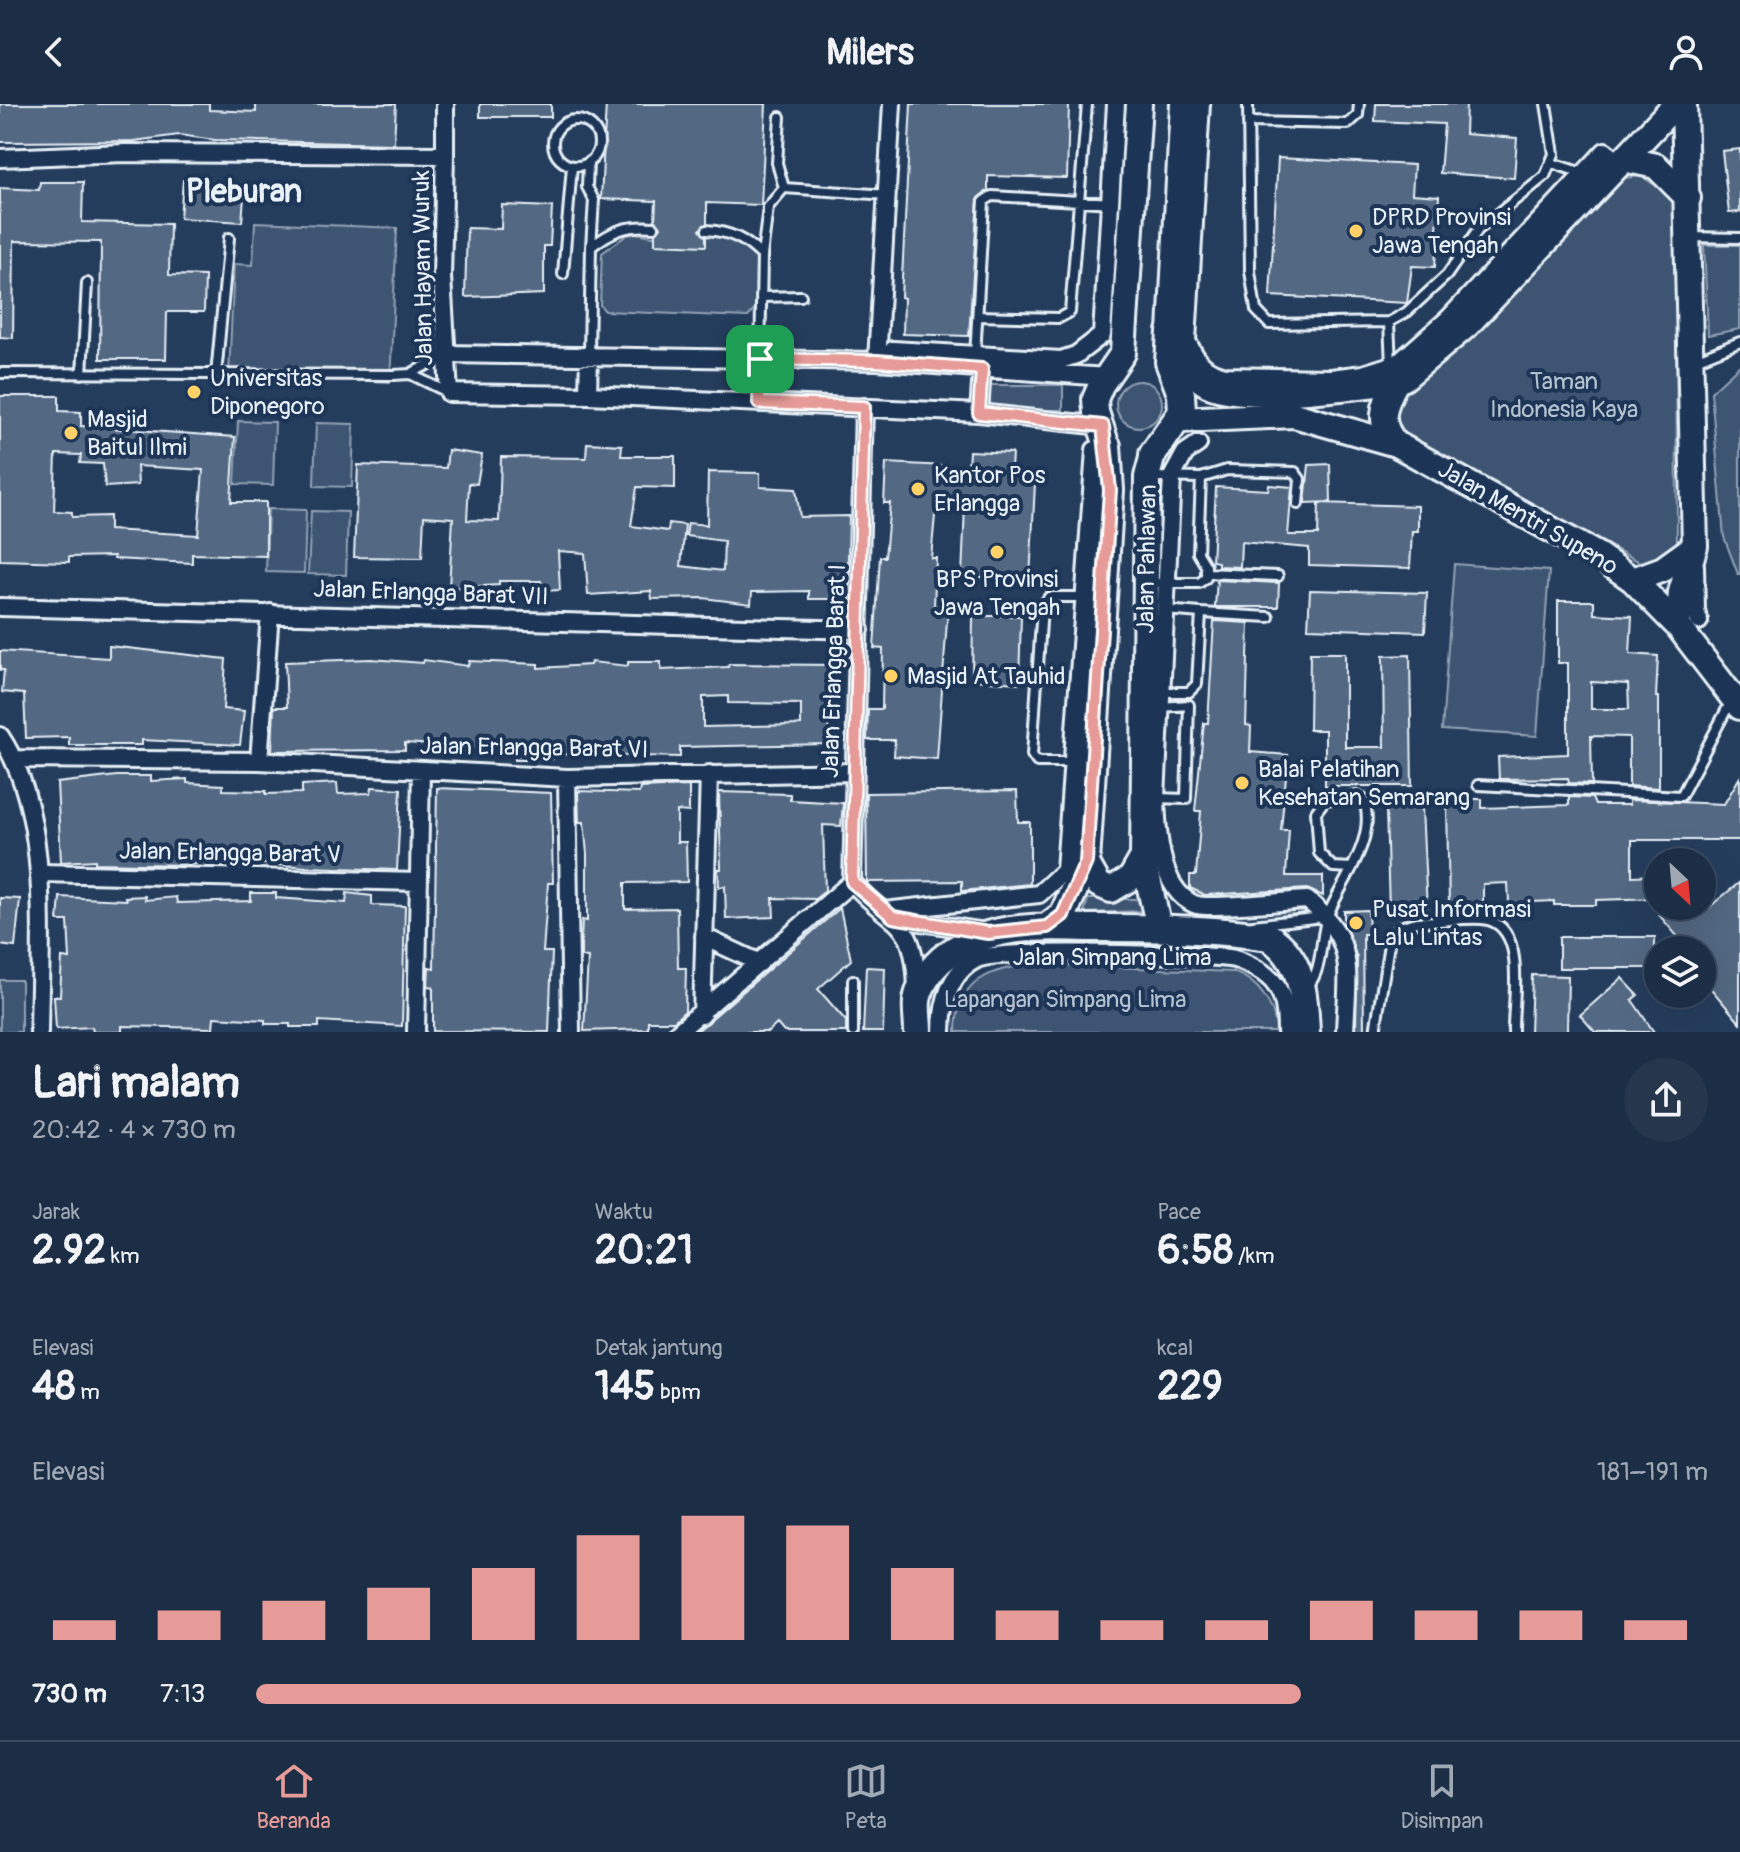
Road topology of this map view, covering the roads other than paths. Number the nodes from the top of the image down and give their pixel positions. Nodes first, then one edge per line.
1 (445, 104) edge
2 (892, 104) edge
3 (1087, 104) edge
4 (1116, 104) edge
5 (1139, 104) edge
6 (1183, 104) edge
7 (1201, 104) edge
8 (1248, 104) edge
9 (1359, 104) edge
10 (1676, 104) edge
11 (1684, 104) edge
12 (1547, 105) edge
13 (780, 117) dead end
14 (1248, 122) junction
15 (445, 155) junction
16 (0, 158) edge
17 (588, 163) junction
18 (1552, 163) junction
19 (572, 166) junction
20 (1608, 169) junction
21 (784, 188) junction
22 (888, 195) junction
23 (1688, 200) junction
24 (1079, 202) junction
25 (1123, 204) junction
26 (654, 227) dead end
27 (707, 230) dead end
28 (1691, 237) junction
29 (229, 238) dead end
30 (1740, 238) edge
31 (591, 247) junction
32 (762, 256) junction
33 (563, 274) dead end
34 (87, 283) dead end
35 (801, 296) dead end
36 (761, 297) junction
37 (978, 316) junction
38 (1389, 322) junction
39 (1171, 332) junction
40 (1740, 342) edge
41 (448, 354) junction
42 (589, 354) junction
43 (760, 359) junction
44 (885, 362) junction
45 (1692, 362) junction
46 (977, 364) junction
47 (0, 373) edge
48 (1394, 373) junction
49 (82, 374) junction
50 (410, 374) junction
51 (216, 375) junction
52 (1106, 377) junction
53 (449, 393) junction
54 (588, 395) junction
55 (759, 403) junction
56 (864, 407) junction
57 (979, 413) junction
58 (1179, 420) junction
59 (1105, 436) junction
60 (1198, 444) dead end
61 (1396, 444) junction
62 (1150, 466) junction
63 (1172, 477) junction
64 (1201, 478) junction
65 (1298, 504) dead end
66 (1695, 546) junction
67 (1206, 573) junction
68 (1278, 576) dead end
69 (1633, 580) junction
70 (1155, 583) junction
71 (1093, 597) junction
72 (0, 607) edge
73 (1154, 609) junction
74 (270, 613) junction
75 (1201, 613) junction
76 (1269, 617) dead end
77 (1689, 624) junction
78 (860, 630) junction
79 (1153, 700) junction
80 (1739, 706) edge
81 (0, 736) edge
82 (15, 759) junction
83 (259, 761) junction
84 (1083, 762) junction
85 (421, 770) junction
86 (855, 772) junction
87 (709, 774) junction
88 (567, 778) junction
89 (1478, 785) dead end
90 (1150, 798) junction
91 (1143, 857) junction
92 (1086, 862) junction
93 (1352, 868) junction
94 (41, 873) junction
95 (419, 882) junction
96 (852, 882) junction
97 (888, 914) junction
98 (1327, 916) junction
99 (1047, 927) junction
100 (1159, 928) junction
101 (988, 933) junction
102 (1240, 933) junction
103 (704, 937) junction
104 (760, 963) junction
105 (853, 980) dead end
106 (1304, 990) junction
107 (917, 999) junction
108 (702, 1015) junction
109 (39, 1032) edge
110 (416, 1032) edge
111 (571, 1032) edge
112 (678, 1032) edge
113 (853, 1032) edge
114 (918, 1032) edge
115 (942, 1032) edge
116 (1286, 1032) edge
117 (1306, 1032) edge
118 (1345, 1032) edge
119 (1375, 1032) edge
120 (1513, 1032) edge

1 - 15 street
2 - 22 street
3 - 24 lane
4 - 25 street, Jalan Pahlawan
5 - 25 main road, Jalan Pahlawan
6 - 39 main road
7 - 48 street
8 - 14 lane
9 - 14 lane
10 - 20 main road
11 - 23 main road
12 - 18 lane
13 - 21 lane
14 - 38 lane
15 - 16 street, Jalan Hayam Wuruk
15 - 41 street, Jalan Hayam Wuruk
17 - 19 lane
17 - 19 lane
17 - 31 lane
18 - 20 lane
18 - 38 lane
19 - 33 lane
20 - 23 main road
20 - 48 main road
21 - 22 lane
21 - 32 lane
22 - 44 street
23 - 28 main road
24 - 25 lane
24 - 37 lane
24 - 37 lane
25 - 46 street, Jalan Pahlawan
25 - 52 main road, Jalan Pahlawan
26 - 31 lane
27 - 32 lane
28 - 30 lane
28 - 45 main road
29 - 51 lane
31 - 42 lane
32 - 36 lane
34 - 49 lane
35 - 36 lane
36 - 43 lane
37 - 46 lane
38 - 48 lane
39 - 48 main road
39 - 58 main road
40 - 45 lane
41 - 42 street
41 - 50 lane
41 - 53 street, Jalan Hayam Wuruk
42 - 43 street
42 - 54 street
43 - 44 street
43 - 55 street
44 - 46 street
45 - 66 main road
45 - 77 street
46 - 52 street
46 - 57 street
47 - 49 lane
48 - 61 main road
49 - 51 lane
50 - 51 lane
50 - 53 lane
52 - 59 main road, Jalan Pahlawan
53 - 54 street
54 - 55 street
55 - 56 street
56 - 57 street
56 - 78 street, Jalan Erlangga Barat I
57 - 59 street
58 - 61 main road, Jalan Mentri Supeno
58 - 62 main road, Jalan Pahlawan
59 - 71 main road, Jalan Pahlawan
60 - 63 street, Jalan Pahlawan
61 - 69 main road, Jalan Mentri Supeno
62 - 63 lane
62 - 70 main road, Jalan Pahlawan
63 - 64 lane
63 - 70 street, Jalan Pahlawan
64 - 65 lane
64 - 67 lane
66 - 69 main road
66 - 77 main road
67 - 68 lane
67 - 70 lane
69 - 77 main road, Jalan Mentri Supeno
70 - 73 main road, Jalan Pahlawan
71 - 84 main road, Jalan Pahlawan
71 - 84 lane
72 - 74 street, Jalan Erlangga Barat VII
73 - 75 lane
73 - 79 main road, Jalan Pahlawan
74 - 78 street, Jalan Erlangga Barat VII
74 - 83 street
75 - 76 lane
75 - 79 lane
77 - 80 main road, Jalan Mentri Supeno
78 - 86 street, Jalan Erlangga Barat I
79 - 90 main road, Jalan Pahlawan
79 - 90 lane
80 - 89 lane
81 - 82 street
82 - 83 street, Jalan Erlangga Barat VI
82 - 94 street
83 - 85 street, Jalan Erlangga Barat VI
84 - 92 main road, Jalan Pahlawan
84 - 97 street, Jalan Pahlawan
85 - 88 street, Jalan Erlangga Barat VI
85 - 95 street
86 - 87 street, Jalan Erlangga Barat VI
86 - 96 street, Jalan Erlangga Barat I
87 - 88 street, Jalan Erlangga Barat VI
87 - 103 street
88 - 111 street
90 - 91 main road, Jalan Pahlawan
90 - 98 street, Jalan Pahlawan
91 - 92 main road
91 - 100 main road, Jalan Pahlawan
92 - 99 main road, Jalan Pahlawan
93 - 93 lane
93 - 98 lane
94 - 95 street, Jalan Erlangga Barat V
94 - 109 street
95 - 110 street
96 - 97 street
96 - 104 street
97 - 101 street
97 - 107 street
98 - 102 lane
98 - 106 lane
98 - 118 street
99 - 100 main road, Jalan Simpang Lima
99 - 101 main road, Jalan Simpang Lima
100 - 102 main road, Jalan Simpang Lima
101 - 107 main road, Jalan Simpang Lima
102 - 106 main road, Jalan Simpang Lima
103 - 104 street
103 - 108 street
104 - 108 street
105 - 113 lane
106 - 117 main road, Jalan Simpang Lima
107 - 114 main road
108 - 112 street
115 - 116 street, Jalan Simpang Lima
119 - 120 lane

